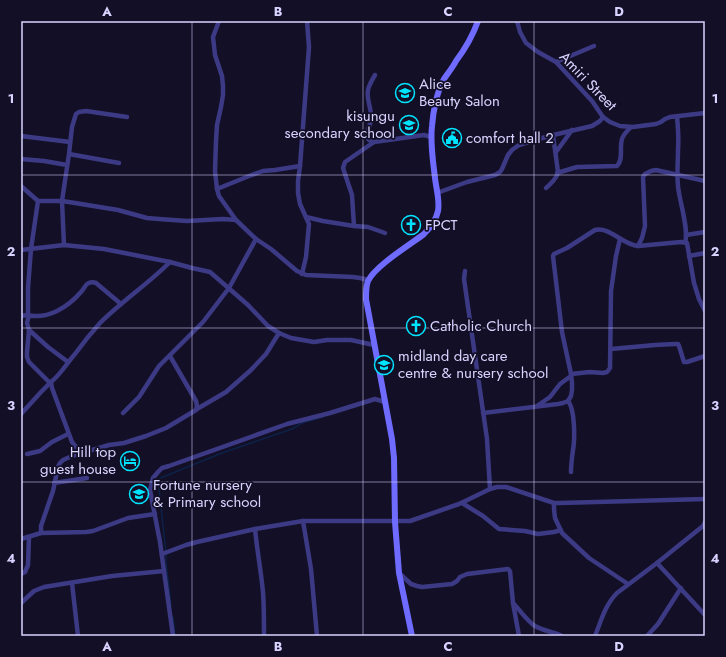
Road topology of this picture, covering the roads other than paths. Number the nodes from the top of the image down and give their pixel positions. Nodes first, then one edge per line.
1 (219, 21) edge
2 (307, 21) edge
3 (478, 21) edge
4 (517, 21) edge
5 (594, 46) dead end
6 (556, 62) junction
7 (375, 76) dead end
8 (705, 113) edge
9 (603, 116) junction
10 (677, 116) junction
11 (127, 117) dead end
12 (630, 128) junction
13 (572, 130) junction
14 (553, 135) junction
15 (21, 136) edge
16 (431, 137) junction
17 (70, 142) junction
18 (374, 142) junction
19 (556, 152) junction
20 (69, 154) junction
21 (21, 159) edge
22 (119, 163) dead end
23 (67, 165) junction
24 (300, 166) junction
25 (558, 173) junction
26 (677, 175) junction
27 (705, 182) edge
28 (21, 186) edge
29 (546, 188) dead end
30 (217, 189) junction
31 (437, 193) junction
32 (38, 201) junction
33 (62, 201) junction
34 (306, 217) junction
35 (236, 220) junction
36 (354, 226) junction
37 (705, 232) edge
38 (385, 233) dead end
39 (686, 235) junction
40 (256, 239) junction
41 (620, 239) junction
42 (685, 242) junction
43 (64, 245) junction
44 (638, 246) junction
45 (32, 249) junction
46 (21, 250) edge
47 (705, 253) edge
48 (689, 256) junction
49 (170, 262) junction
50 (465, 271) dead end
51 (302, 274) junction
52 (368, 280) junction
53 (229, 288) junction
54 (121, 304) junction
55 (705, 311) edge
56 (28, 315) junction
57 (21, 316) edge
58 (29, 330) junction
59 (279, 333) junction
60 (374, 344) junction
61 (611, 349) junction
62 (170, 356) junction
63 (705, 356) edge
64 (68, 362) junction
65 (571, 375) junction
66 (51, 383) junction
67 (568, 401) junction
68 (385, 402) junction
69 (534, 407) junction
70 (197, 409) junction
71 (123, 413) dead end
72 (483, 413) junction
73 (21, 414) edge
74 (68, 434) junction
75 (82, 452) junction
76 (27, 454) dead end
77 (570, 472) dead end
78 (87, 478) dead end
79 (54, 483) junction
80 (490, 488) junction
81 (705, 499) edge
82 (462, 503) junction
83 (554, 503) junction
84 (155, 514) junction
85 (304, 521) junction
86 (395, 522) junction
87 (704, 525) edge
88 (255, 529) junction
89 (561, 530) junction
90 (41, 533) junction
91 (29, 537) junction
92 (21, 539) edge
93 (162, 554) junction
94 (657, 563) junction
95 (164, 571) junction
96 (399, 573) junction
97 (21, 574) edge
98 (72, 583) junction
99 (628, 584) junction
100 (681, 588) junction
101 (21, 603) edge
102 (513, 603) junction
103 (705, 615) edge
104 (78, 636) edge
105 (173, 636) edge
106 (264, 636) edge
107 (317, 636) edge
108 (412, 636) edge
109 (519, 636) edge
110 (562, 636) edge
111 (595, 636) edge
112 (647, 636) edge

1 - 30 street
2 - 24 street
3 - 16 street
4 - 6 street, Amiri Street
5 - 6 street
6 - 9 street, Amiri Street
7 - 18 street
8 - 10 street, Amiri Street
9 - 12 street, Amiri Street
9 - 13 street
10 - 12 street, Amiri Street
10 - 26 street
11 - 17 street
12 - 25 street
13 - 14 street
13 - 19 street
14 - 19 street
14 - 31 street
15 - 17 street
16 - 18 street
16 - 31 street
17 - 20 street
18 - 36 street
19 - 25 street
20 - 22 street
20 - 23 street
21 - 23 street
23 - 33 street
24 - 30 street
24 - 34 street
25 - 29 street
26 - 27 street
26 - 39 street
26 - 44 street
28 - 32 street
30 - 35 street
31 - 52 street
32 - 33 street
32 - 45 street
33 - 35 street
33 - 43 street
34 - 36 street
34 - 51 street
35 - 40 street
36 - 38 street
37 - 39 street
39 - 42 street
40 - 51 street
40 - 53 street
41 - 44 street
41 - 61 street
41 - 65 street
42 - 44 street
42 - 48 street
43 - 45 street
43 - 49 street
45 - 46 street
45 - 56 street
47 - 48 street
48 - 55 street
49 - 53 street
49 - 54 street
50 - 72 street
51 - 52 street
52 - 60 street
53 - 59 street
53 - 62 street
54 - 56 street
54 - 64 street
56 - 57 street
56 - 58 street
58 - 64 street
58 - 66 street
59 - 60 street
59 - 70 street
60 - 68 street
61 - 63 street
61 - 65 street
62 - 70 street
62 - 71 street
64 - 66 street
65 - 67 street
65 - 69 street
66 - 73 street
66 - 74 street
67 - 69 street
67 - 77 street
68 - 84 street
68 - 86 street
69 - 72 street
70 - 75 street
72 - 80 street
74 - 75 street
74 - 76 street
75 - 79 street
78 - 79 street
79 - 90 street
80 - 82 street
80 - 83 street
81 - 83 street
82 - 86 street
82 - 89 street
83 - 89 street
84 - 90 street
84 - 93 street
85 - 86 street
85 - 88 street
85 - 107 street
86 - 96 street
87 - 94 street
88 - 93 street
88 - 106 street
89 - 99 street
90 - 91 street
91 - 92 street
91 - 97 street
93 - 95 street
94 - 99 street
94 - 100 street
95 - 98 street
95 - 105 street
96 - 102 street
96 - 108 street
98 - 101 street
98 - 104 street
99 - 111 street
100 - 103 street
100 - 112 street
102 - 109 street
102 - 110 street

